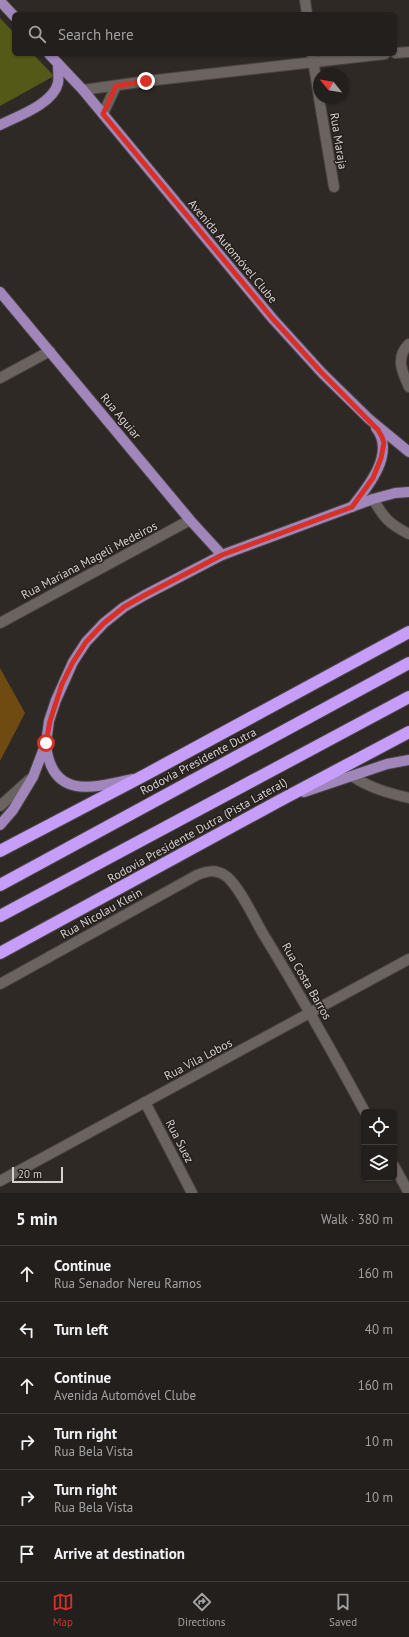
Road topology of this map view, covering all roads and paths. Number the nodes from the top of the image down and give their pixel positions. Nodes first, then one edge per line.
1 (305, 0) edge
2 (0, 1) edge
3 (307, 12) edge
4 (12, 14) edge
5 (409, 52) edge
6 (397, 53) edge
7 (51, 56) edge
8 (349, 56) edge
9 (313, 58) edge
10 (58, 64) junction
11 (314, 68) edge
12 (116, 86) junction
13 (83, 90) junction
14 (320, 104) edge
15 (103, 114) junction
16 (0, 125) edge
17 (334, 187) dead end
18 (0, 292) edge
19 (409, 344) edge
20 (50, 351) junction
21 (0, 378) edge
22 (409, 387) edge
23 (369, 419) junction
24 (409, 452) edge
25 (409, 492) edge
26 (373, 499) junction
27 (352, 507) junction
28 (190, 520) junction
29 (409, 534) edge
30 (222, 555) junction
31 (0, 623) edge
32 (409, 632) edge
33 (409, 663) edge
34 (409, 696) edge
35 (409, 732) edge
36 (46, 743) junction
37 (409, 760) edge
38 (144, 775) junction
39 (352, 776) junction
40 (33, 777) junction
41 (409, 798) edge
42 (279, 801) junction
43 (0, 806) edge
44 (0, 825) edge
45 (0, 851) edge
46 (216, 871) joint
47 (0, 885) edge
48 (0, 916) edge
49 (0, 953) edge
50 (409, 960) edge
51 (0, 984) edge
52 (311, 1013) junction
53 (146, 1102) junction
54 (363, 1109) edge
55 (397, 1171) edge
56 (0, 1180) edge
57 (407, 1187) edge
58 (192, 1193) edge

1 - 3 street
2 - 4 main road
5 - 6 street
7 - 10 main road, Avenida Automóvel Clube
8 - 9 street
9 - 11 street, Rua Maraja
9 - 12 street
10 - 13 main road, Avenida Automóvel Clube
10 - 16 main road
12 - 13 street
12 - 15 street
13 - 15 main road, Avenida Automóvel Clube
14 - 17 street, Rua Maraja
15 - 23 main road, Avenida Automóvel Clube
18 - 20 main road, Rua Aguiar
19 - 22 street
20 - 21 street
20 - 28 main road, Rua Aguiar
23 - 24 main road, Avenida Automóvel Clube
23 - 27 main road
25 - 26 main road
26 - 27 main road
26 - 29 street
27 - 30 main road
28 - 30 main road, Rua Aguiar
28 - 31 street, Rua Mariana Mageli Medeiros
30 - 36 main road
32 - 38 highway
33 - 47 highway, Rodovia Presidente Dutra
34 - 48 highway
35 - 42 highway, Rodovia Presidente Dutra (Pista Lateral)
36 - 38 main road
36 - 40 main road
37 - 39 main road
38 - 45 highway
39 - 41 street
39 - 42 main road
40 - 43 street
40 - 44 main road
42 - 49 highway, Rodovia Presidente Dutra (Pista Lateral)
46 - 51 street, Rua Nicolau Klein
46 - 52 street, Rua Costa Barros
50 - 52 street, Rua Vila Lobos
52 - 53 street, Rua Vila Lobos
52 - 54 street, Rua Costa Barros
53 - 56 street, Rua Vila Lobos
53 - 58 street, Rua Suez
55 - 57 street

